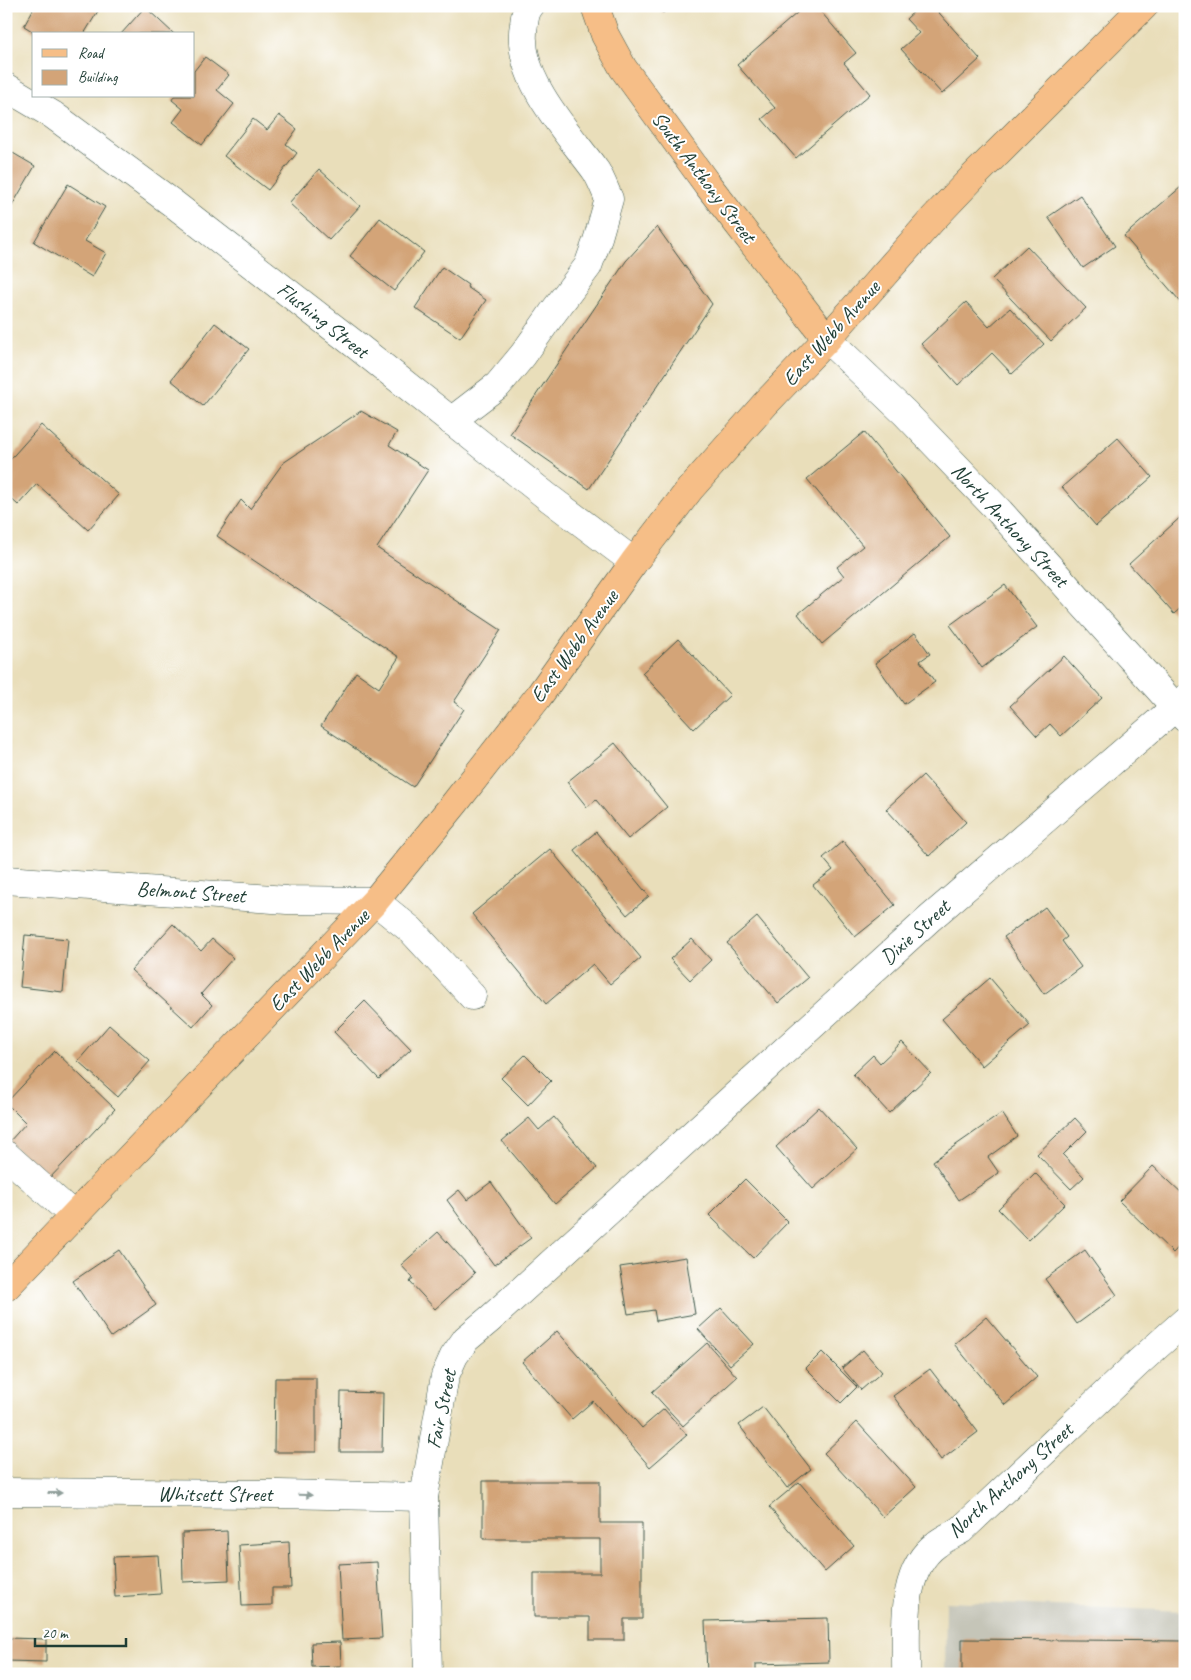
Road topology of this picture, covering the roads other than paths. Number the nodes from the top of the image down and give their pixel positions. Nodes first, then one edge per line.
1 (530, 6) edge
2 (595, 6) edge
3 (1144, 6) edge
4 (6, 87) edge
5 (827, 339) junction
6 (450, 421) junction
7 (634, 562) junction
8 (1182, 708) edge
9 (6, 880) edge
10 (375, 901) junction
11 (472, 996) dead end
12 (6, 1155) edge
13 (652, 1172) joint
14 (74, 1216) junction
15 (6, 1287) edge
16 (1185, 1322) edge
17 (6, 1492) edge
18 (424, 1497) junction
19 (428, 1674) edge
20 (906, 1674) edge

1 - 6 street
2 - 5 main road, South Anthony Street
3 - 5 main road, East Webb Avenue
4 - 6 street, Flushing Street
5 - 7 main road, East Webb Avenue
5 - 8 street, North Anthony Street
6 - 7 street, Flushing Street
7 - 10 main road, East Webb Avenue
8 - 13 street, Dixie Street
9 - 10 street, Belmont Street
10 - 11 street
10 - 14 main road, East Webb Avenue
12 - 14 street
13 - 18 street, Fair Street
14 - 15 main road, East Webb Avenue
16 - 20 street, North Anthony Street
17 -> 18 street, Whitsett Street
18 - 19 street, Fair Street

